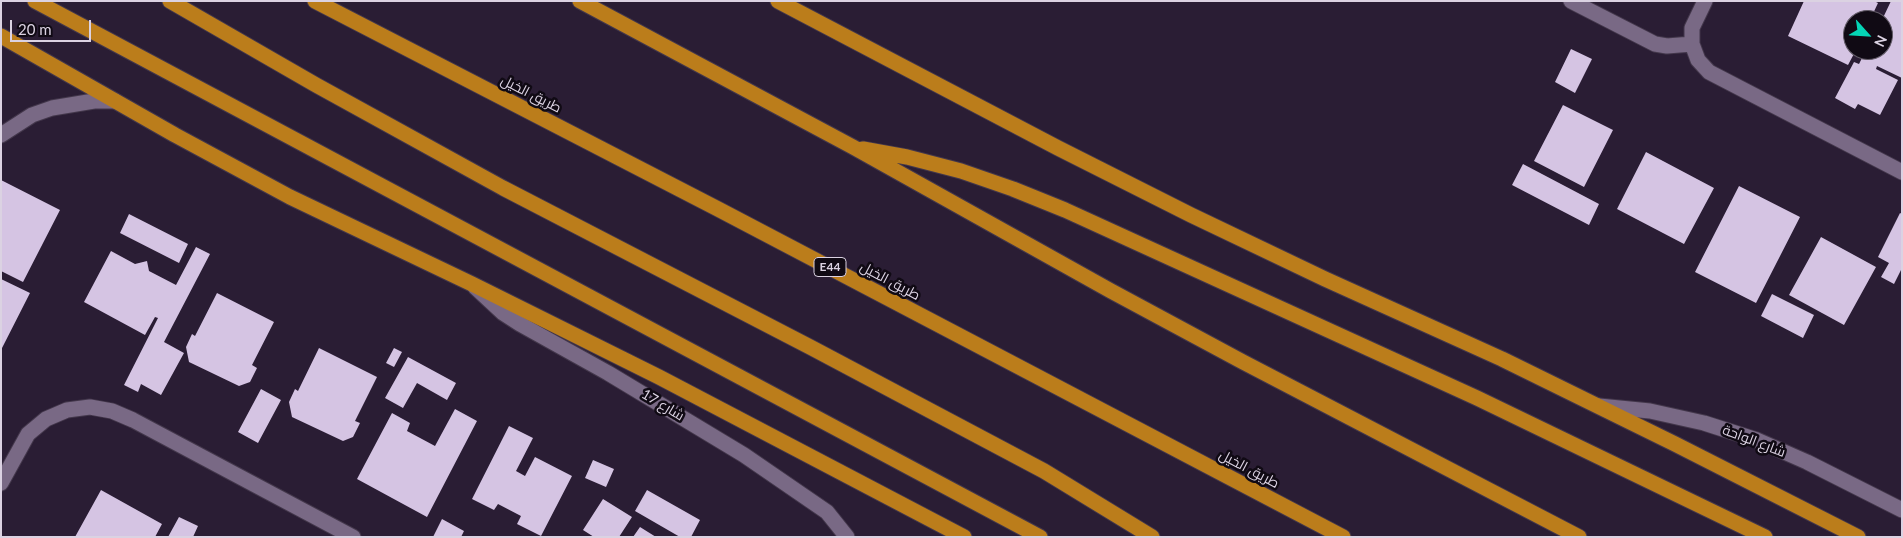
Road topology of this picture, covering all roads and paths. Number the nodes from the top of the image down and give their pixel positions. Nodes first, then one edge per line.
1 (35, 1) edge
2 (170, 1) edge
3 (315, 1) edge
4 (580, 1) edge
5 (778, 1) edge
6 (1571, 1) edge
7 (1705, 1) edge
8 (1, 36) edge
9 (1692, 44) junction
10 (115, 101) junction
11 (1, 134) edge
12 (853, 148) junction
13 (1902, 172) edge
14 (472, 284) junction
15 (1596, 405) junction
16 (1, 483) edge
17 (1902, 510) edge
18 (352, 537) edge
19 (847, 537) edge
20 (964, 537) edge
21 (1040, 537) edge
22 (1152, 537) edge
23 (1343, 537) edge
24 (1578, 537) edge
25 (1765, 537) edge
26 (1858, 537) edge

1 - 21 highway
2 - 22 highway
3 - 23 highway, طريق الخيل / E44
4 - 12 highway
5 - 15 highway
6 - 9 street
7 - 9 street
8 - 10 highway
9 - 13 street
10 - 11 street
10 - 14 highway
12 - 24 highway
12 - 25 highway
14 - 19 street, 17 شارع
14 - 20 highway
15 - 17 street, شارع الواحة
15 - 26 highway
16 - 18 street

